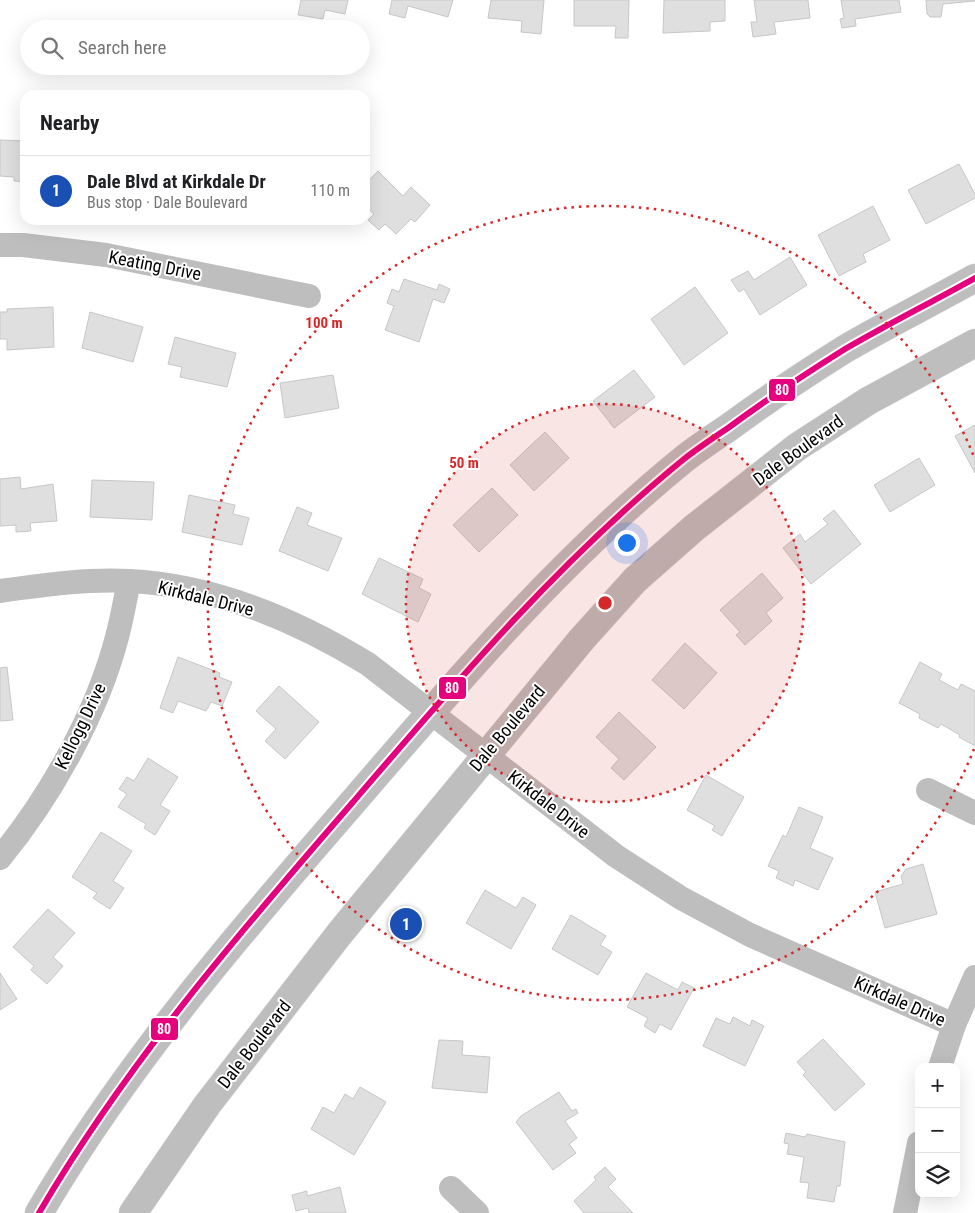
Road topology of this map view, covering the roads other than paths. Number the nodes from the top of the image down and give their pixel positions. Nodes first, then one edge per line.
1 (0, 245) edge
2 (975, 278) edge
3 (309, 296) dead end
4 (975, 343) edge
5 (129, 581) junction
6 (0, 590) edge
7 (430, 712) junction
8 (485, 755) junction
9 (928, 790) dead end
10 (975, 813) edge
11 (0, 858) edge
12 (975, 977) edge
13 (954, 1025) junction
14 (941, 1063) edge
15 (917, 1153) edge
16 (451, 1188) dead end
17 (39, 1213) edge
18 (133, 1213) edge
19 (477, 1213) edge
20 (906, 1213) edge

1 - 3 street, Keating Drive
2 - 7 main road
4 - 8 main road, Dale Boulevard
5 - 6 street, Kirkdale Drive
5 - 7 street, Kirkdale Drive
5 - 11 street, Kellogg Drive
7 - 8 street, Kirkdale Drive
7 - 17 main road
8 - 13 street, Kirkdale Drive
8 - 18 main road, Dale Boulevard
9 - 10 street
12 - 13 street
13 - 14 street
15 - 20 street
16 - 19 street

